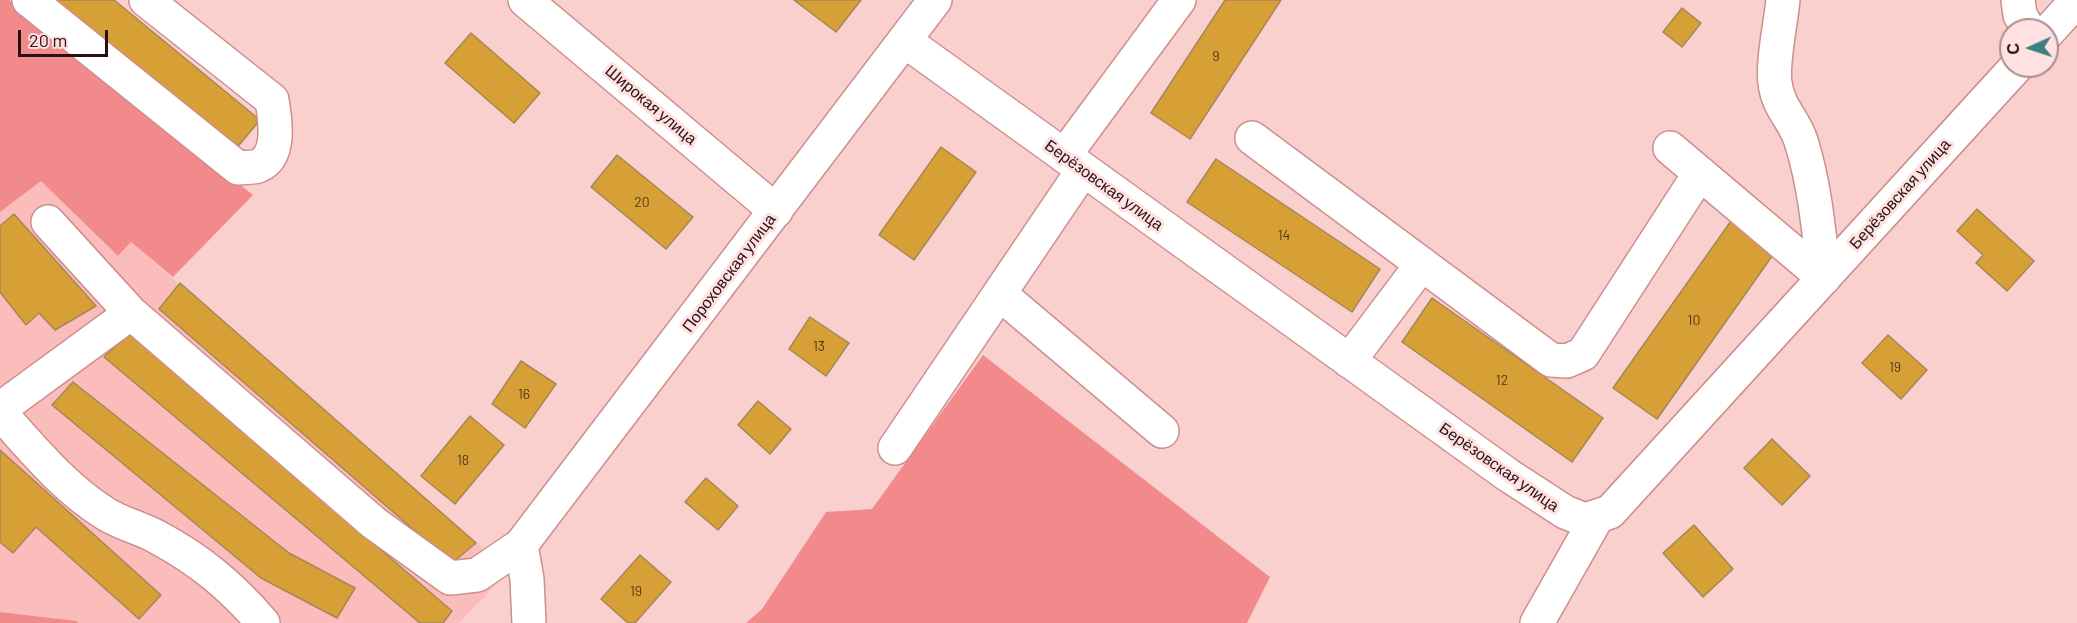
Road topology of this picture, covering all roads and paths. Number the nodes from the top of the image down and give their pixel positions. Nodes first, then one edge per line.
1 (29, 0) edge
2 (146, 0) edge
3 (525, 0) edge
4 (935, 0) edge
5 (1179, 0) edge
6 (1783, 0) edge
7 (2018, 0) edge
8 (2077, 0) edge
9 (2022, 18) edge
10 (2059, 20) edge
11 (905, 41) junction
12 (2006, 78) edge
13 (1252, 138) dead end
14 (1670, 148) dead end
15 (1073, 163) junction
16 (1700, 173) junction
17 (776, 211) junction
18 (48, 222) dead end
19 (1422, 264) junction
20 (1824, 278) junction
21 (1000, 294) junction
22 (131, 313) junction
23 (1349, 361) junction
24 (0, 411) edge
25 (1162, 431) dead end
26 (895, 448) dead end
27 (1596, 519) junction
28 (521, 545) junction
29 (263, 623) edge
30 (529, 623) edge
31 (1537, 623) edge

1 - 2 street
3 - 17 street, Широкая улица
4 - 11 street, Пороховская улица
5 - 15 street
6 - 20 street
7 - 9 street
8 - 10 street
11 - 15 street, Берёзовская улица
11 - 17 street, Пороховская улица
12 - 20 street, Берёзовская улица
13 - 19 street
14 - 16 street
15 - 21 street
15 - 23 street, Берёзовская улица
16 - 19 street
16 - 20 street
17 - 28 street, Пороховская улица
18 - 22 street, Пороховская улица
19 - 23 street
20 - 27 street, Берёзовская улица
21 - 25 street
21 - 26 street
22 - 24 street
22 - 28 street, Пороховская улица
23 - 27 street, Берёзовская улица
24 - 29 street
27 - 31 street
28 - 30 street

